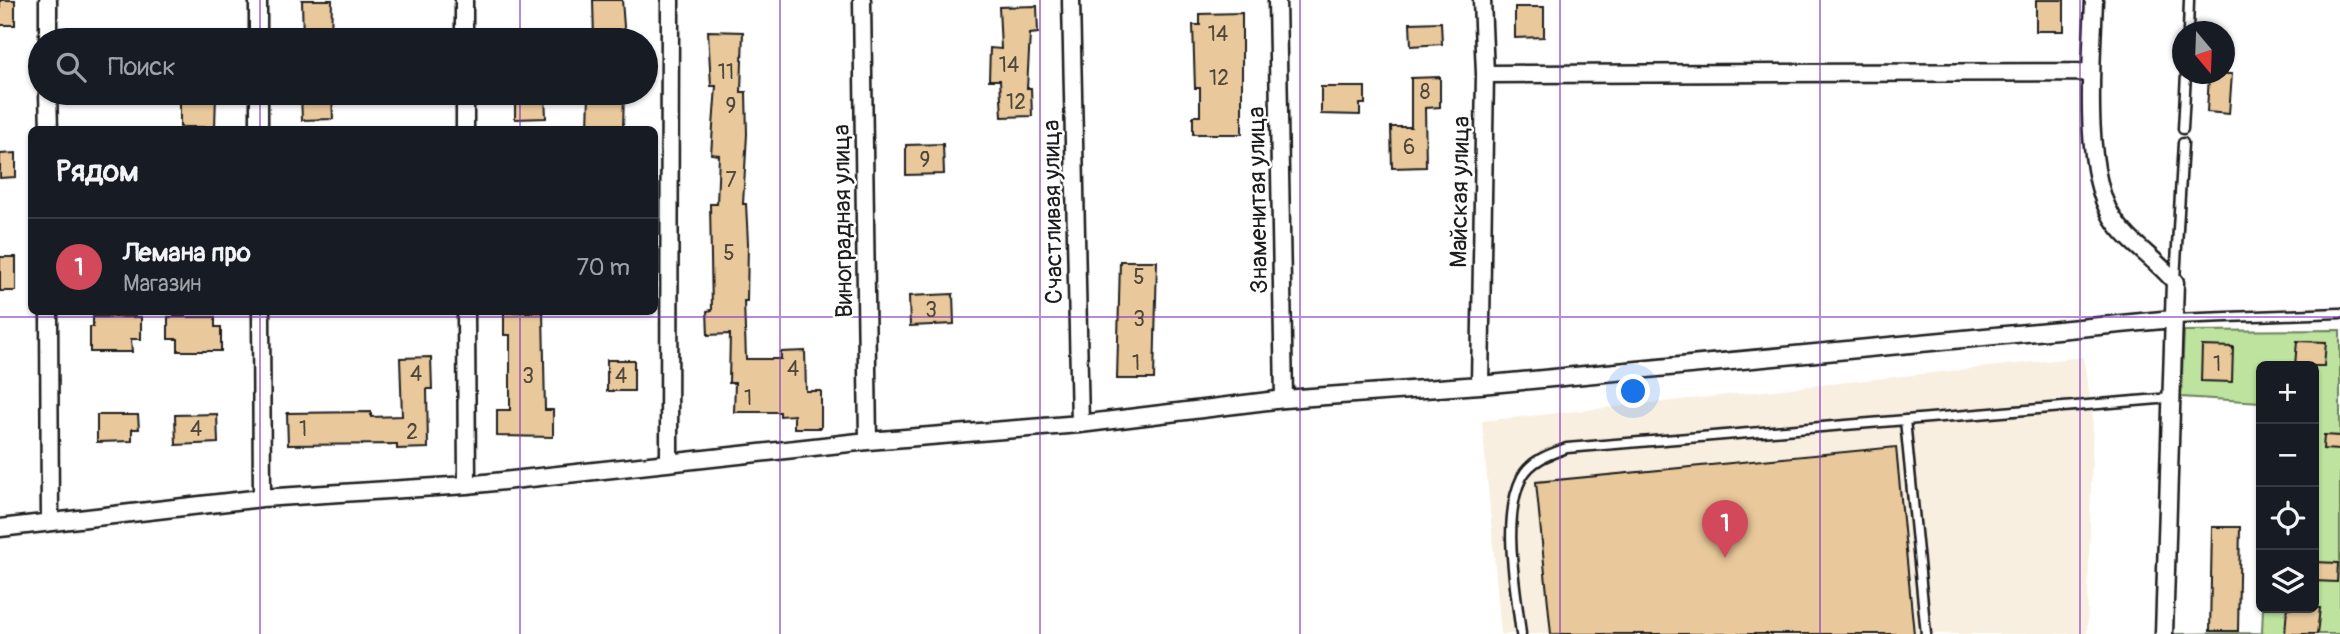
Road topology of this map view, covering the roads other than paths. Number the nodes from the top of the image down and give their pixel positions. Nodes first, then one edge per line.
1 (48, 0) edge
2 (258, 0) edge
3 (464, 0) edge
4 (670, 0) edge
5 (862, 0) edge
6 (1071, 0) edge
7 (1277, 0) edge
8 (1482, 0) edge
9 (2094, 0) edge
10 (2189, 0) edge
11 (2188, 21) edge
12 (48, 28) edge
13 (258, 28) edge
14 (464, 28) edge
15 (2091, 72) junction
16 (1485, 74) junction
17 (2185, 84) edge
18 (48, 105) edge
19 (259, 105) edge
20 (465, 105) edge
21 (49, 126) edge
22 (259, 126) edge
23 (465, 126) edge
24 (2183, 129) dead end
25 (2183, 143) dead end
26 (2175, 282) junction
27 (2340, 313) edge
28 (49, 315) edge
29 (261, 315) edge
30 (466, 315) edge
31 (2173, 319) junction
32 (1480, 385) junction
33 (2171, 397) junction
34 (1284, 399) junction
35 (1905, 420) junction
36 (1080, 424) junction
37 (869, 441) junction
38 (669, 462) junction
39 (467, 485) junction
40 (262, 498) junction
41 (50, 522) junction
42 (0, 528) edge
43 (1521, 634) edge
44 (1926, 634) edge
45 (2164, 634) edge

1 - 12 street
2 - 13 street
3 - 14 street
4 - 38 street
5 - 37 street, Виноградная улица
6 - 36 street, Счастливая улица
7 - 34 street, Знаменитая улица
8 - 16 street, Майская улица
9 - 15 street
10 - 11 lane
15 - 16 street
15 - 26 street
16 - 32 street, Майская улица
17 - 24 lane
18 - 21 street
19 - 22 street
20 - 23 street
25 - 26 lane
26 - 31 street
27 - 31 lane
28 - 41 street
29 - 40 street
30 - 39 street
31 - 32 street
31 - 33 street
32 - 34 street
33 - 35 lane
33 - 45 street
34 - 36 street
35 - 43 lane
35 - 44 lane
36 - 37 street
37 - 38 street
38 - 39 street
39 - 40 street
40 - 41 street
41 - 42 street

